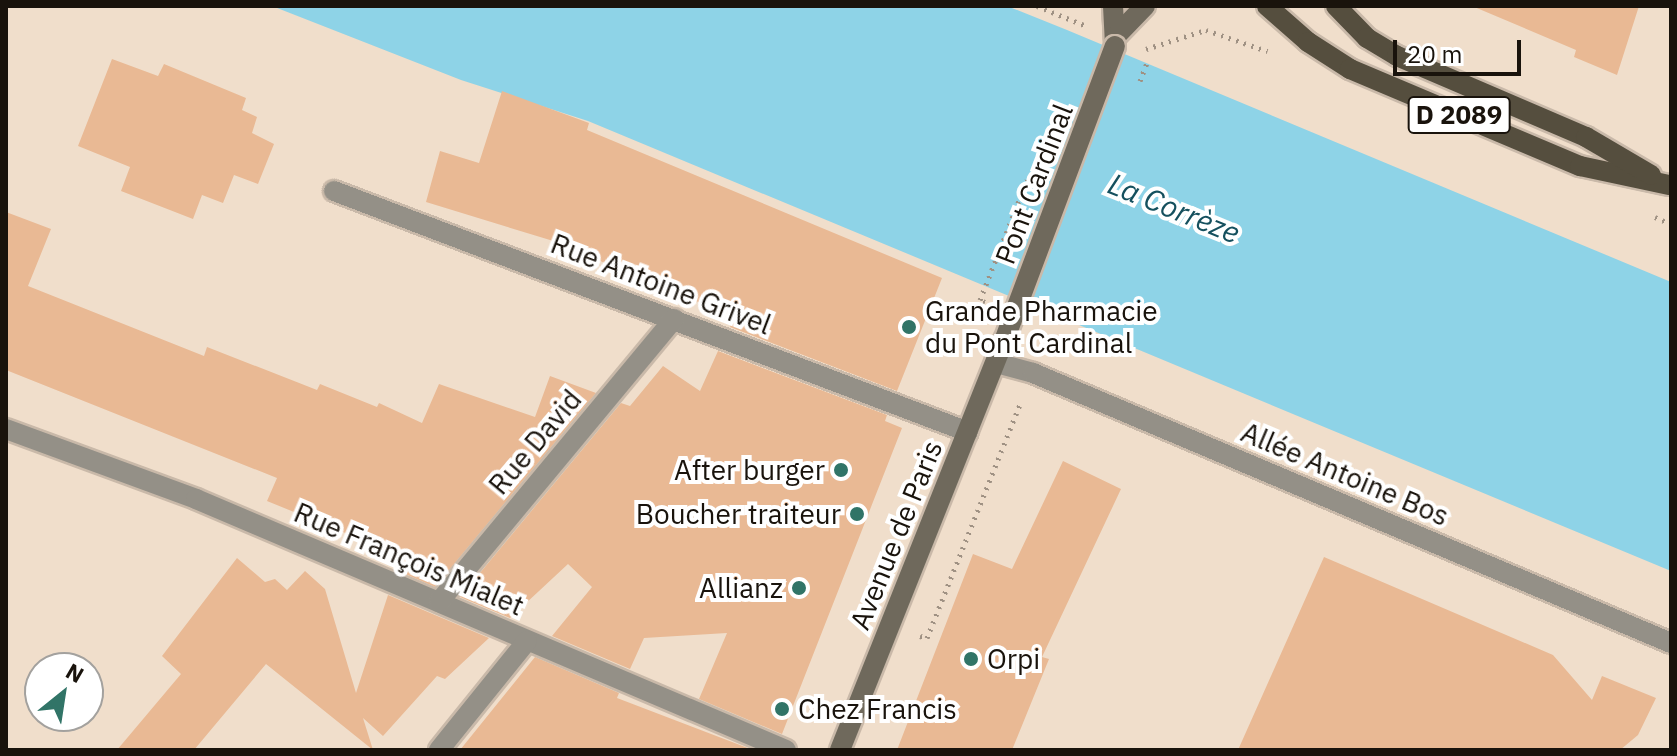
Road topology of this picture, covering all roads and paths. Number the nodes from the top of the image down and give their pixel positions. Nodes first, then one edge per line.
1 (1113, 6) edge
2 (1145, 6) edge
3 (1267, 6) edge
4 (1336, 6) edge
5 (1206, 30) dead end
6 (1115, 41) junction
7 (1152, 51) dead end
8 (1670, 186) edge
9 (334, 191) dead end
10 (674, 319) junction
11 (1004, 341) joint
12 (996, 363) junction
13 (1033, 373) junction
14 (6, 429) edge
15 (968, 432) junction
16 (439, 602) junction
17 (891, 625) junction
18 (527, 641) junction
19 (1671, 643) edge
20 (439, 750) edge
21 (786, 750) edge
22 (840, 750) edge

1 - 6 main road
2 - 6 main road
3 - 8 main road, D 2089
4 - 8 main road, D 2089
5 - 7 path
6 - 11 main road, Pont Cardinal, bridge
9 - 10 street, Rue Antoine Grivel
10 - 15 street, Rue Antoine Grivel
10 - 16 street, Rue David
11 - 12 main road, Avenue de Paris
12 - 13 street, Allée Antoine Bos
12 - 15 main road, Avenue de Paris
13 - 17 path
13 - 19 street, Allée Antoine Bos
14 - 16 street, Rue François Mialet
15 - 17 main road, Avenue de Paris
16 - 18 street, Rue François Mialet
17 - 22 main road, Avenue de Paris
18 - 20 street
18 - 21 street, Rue François Mialet

